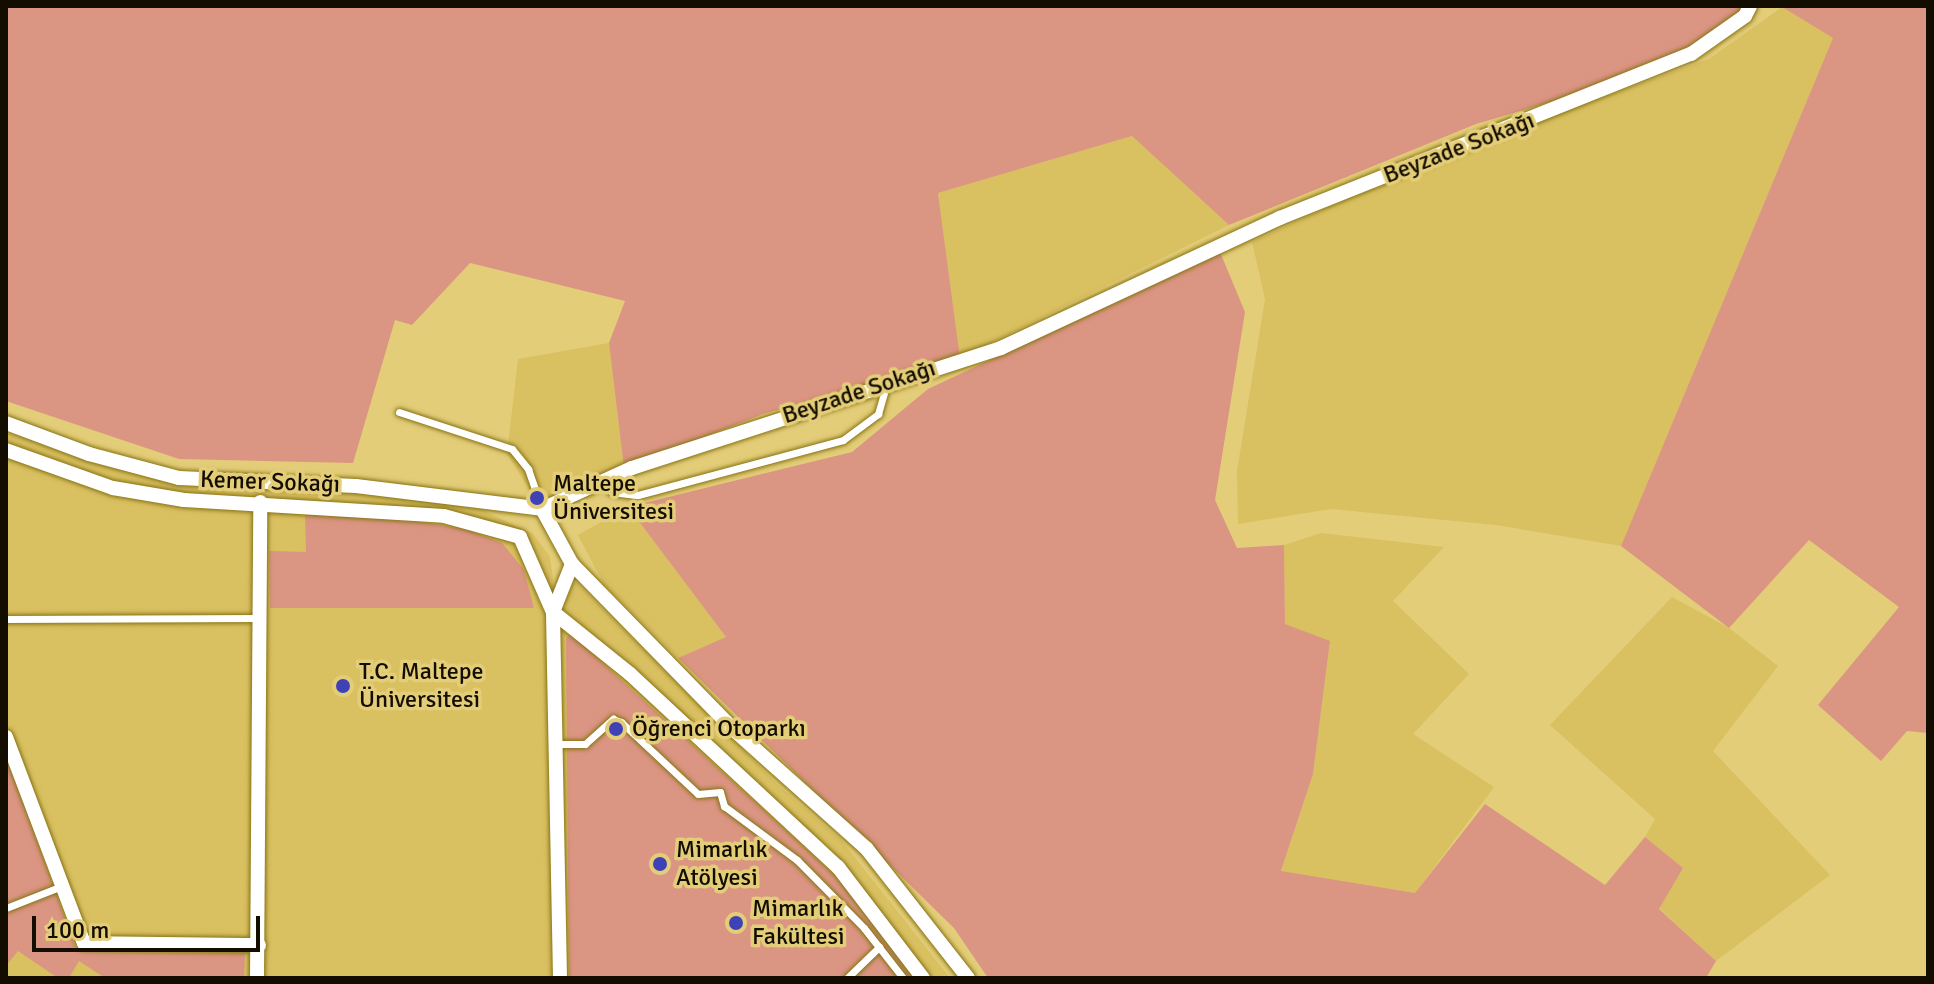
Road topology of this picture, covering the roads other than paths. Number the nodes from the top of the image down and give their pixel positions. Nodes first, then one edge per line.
1 (1750, 6) edge
2 (887, 383) junction
3 (399, 412) dead end
4 (6, 423) edge
5 (6, 450) edge
6 (601, 483) junction
7 (260, 502) junction
8 (542, 509) junction
9 (572, 564) junction
10 (553, 612) junction
11 (259, 618) junction
12 (6, 619) edge
13 (6, 737) edge
14 (555, 744) junction
15 (62, 886) junction
16 (6, 908) edge
17 (259, 945) junction
18 (879, 947) junction
19 (257, 978) edge
20 (560, 978) edge
21 (847, 978) edge
22 (903, 978) edge
23 (923, 978) edge
24 (968, 978) edge

1 - 2 street, Beyzade Sokağı
2 - 6 street, Beyzade Sokağı
2 - 6 lane
3 - 8 lane
4 - 8 street, Kemer Sokağı
5 - 7 street
6 - 8 street, Beyzade Sokağı
7 - 10 street
7 - 11 street
8 - 9 street
9 - 10 street
9 - 24 street
10 - 14 street
10 - 23 street
11 - 12 lane
11 - 17 street
13 - 15 street
14 - 18 lane
14 - 20 street
15 - 16 lane
15 - 17 street
17 - 19 street
18 - 21 lane
18 - 22 lane

